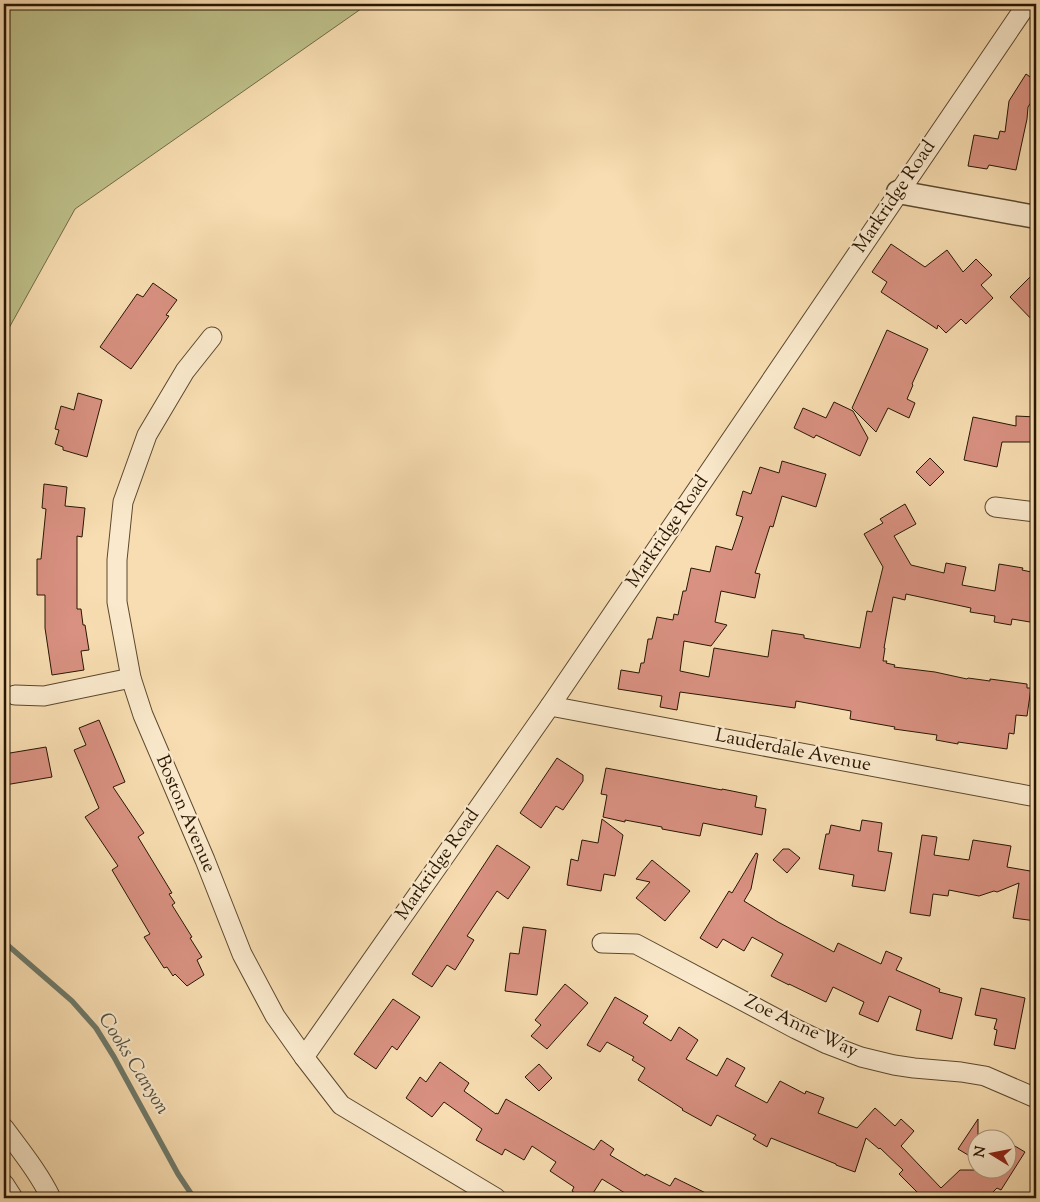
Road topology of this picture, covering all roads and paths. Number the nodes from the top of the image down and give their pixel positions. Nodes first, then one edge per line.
1 (1027, 4) edge
2 (898, 192) junction
3 (1036, 217) edge
4 (212, 337) dead end
5 (996, 507) dead end
6 (1036, 512) edge
7 (131, 678) junction
8 (15, 695) dead end
9 (550, 706) junction
10 (1036, 796) edge
11 (602, 943) dead end
12 (304, 1056) junction
13 (1036, 1098) edge
14 (4, 1128) edge
15 (4, 1184) edge
16 (13, 1198) edge
17 (51, 1198) edge
18 (496, 1198) edge

1 - 2 street, Markridge Road
2 - 3 street
2 - 9 street, Markridge Road
4 - 7 street, Boston Avenue
5 - 6 street
7 - 8 street
7 - 12 street, Boston Avenue
9 - 10 street, Lauderdale Avenue
9 - 12 street, Markridge Road
11 - 13 street, Zoe Anne Way
12 - 18 street, Boston Avenue
14 - 17 street
15 - 16 street

